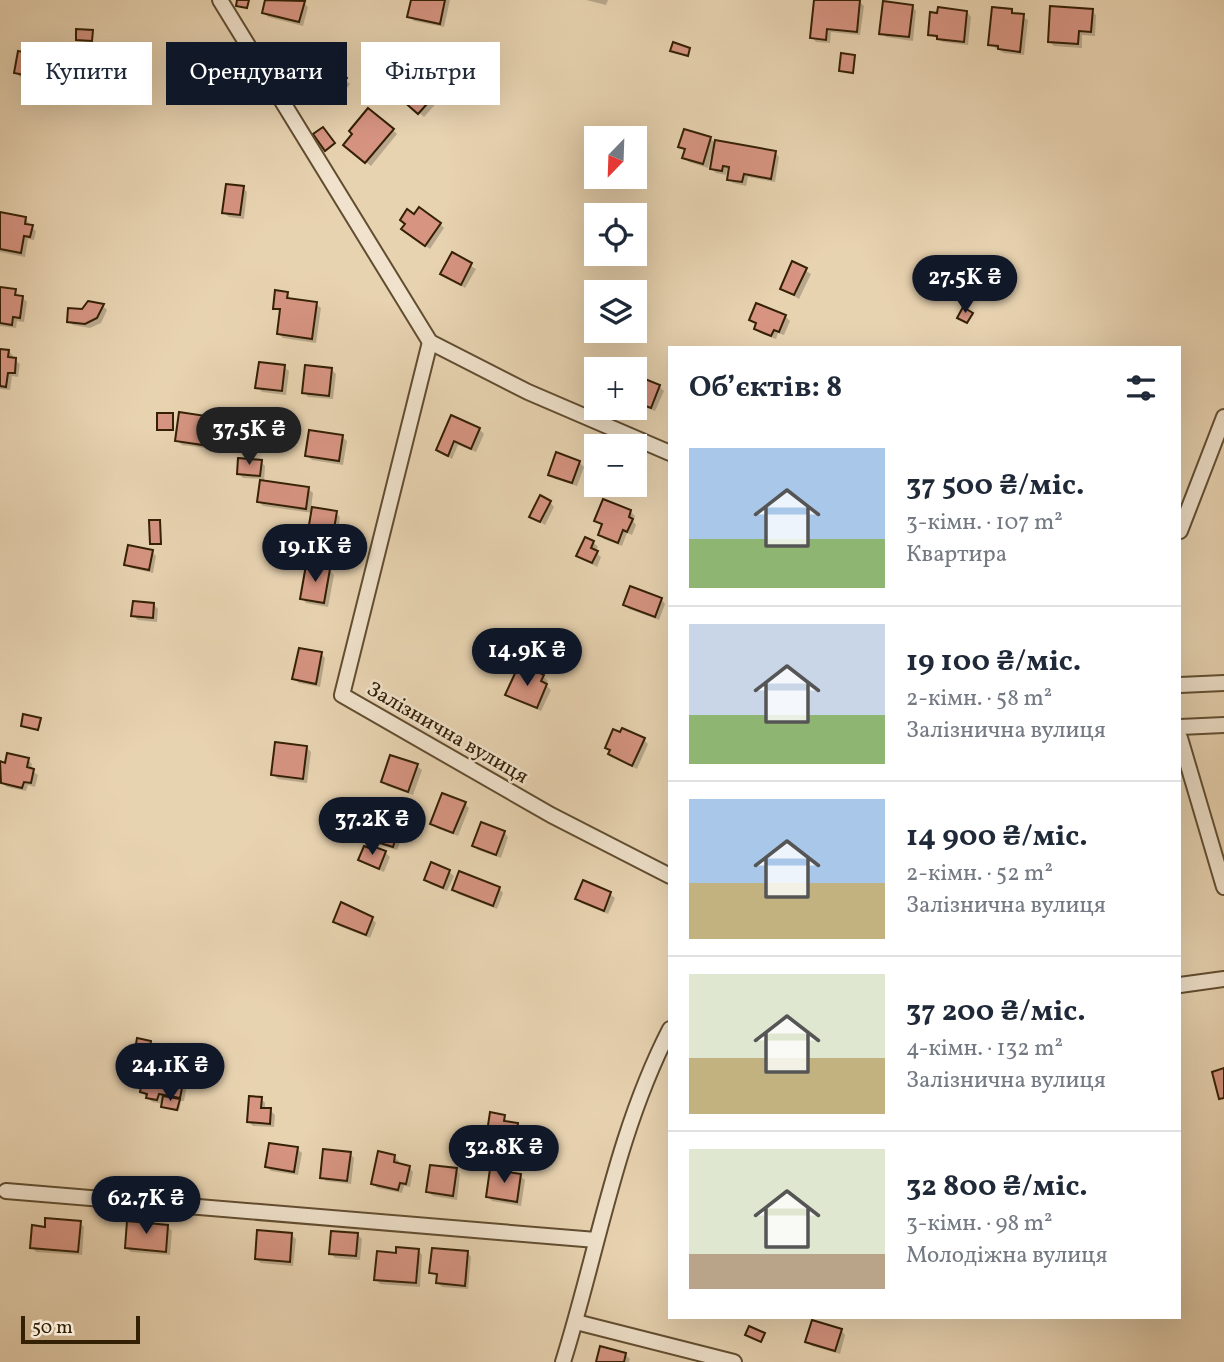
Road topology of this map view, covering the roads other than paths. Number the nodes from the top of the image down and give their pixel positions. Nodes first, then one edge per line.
1 (220, 0) edge
2 (430, 342) junction
3 (1224, 417) edge
4 (668, 452) edge
5 (1181, 528) edge
6 (1224, 683) edge
7 (1181, 685) edge
8 (1224, 725) edge
9 (1181, 727) edge
10 (1181, 741) edge
11 (668, 875) edge
12 (1224, 887) edge
13 (1224, 979) edge
14 (1181, 985) edge
15 (668, 1034) edge
16 (6, 1191) dead end
17 (596, 1240) junction
18 (576, 1322) junction
19 (563, 1362) edge
20 (734, 1362) edge

1 - 2 street
2 - 4 street
2 - 11 street, Залізнична вулиця
3 - 5 street
6 - 7 street
8 - 9 street
10 - 12 street
13 - 14 street
15 - 17 street
16 - 17 street
17 - 18 street
18 - 19 street
18 - 20 street

